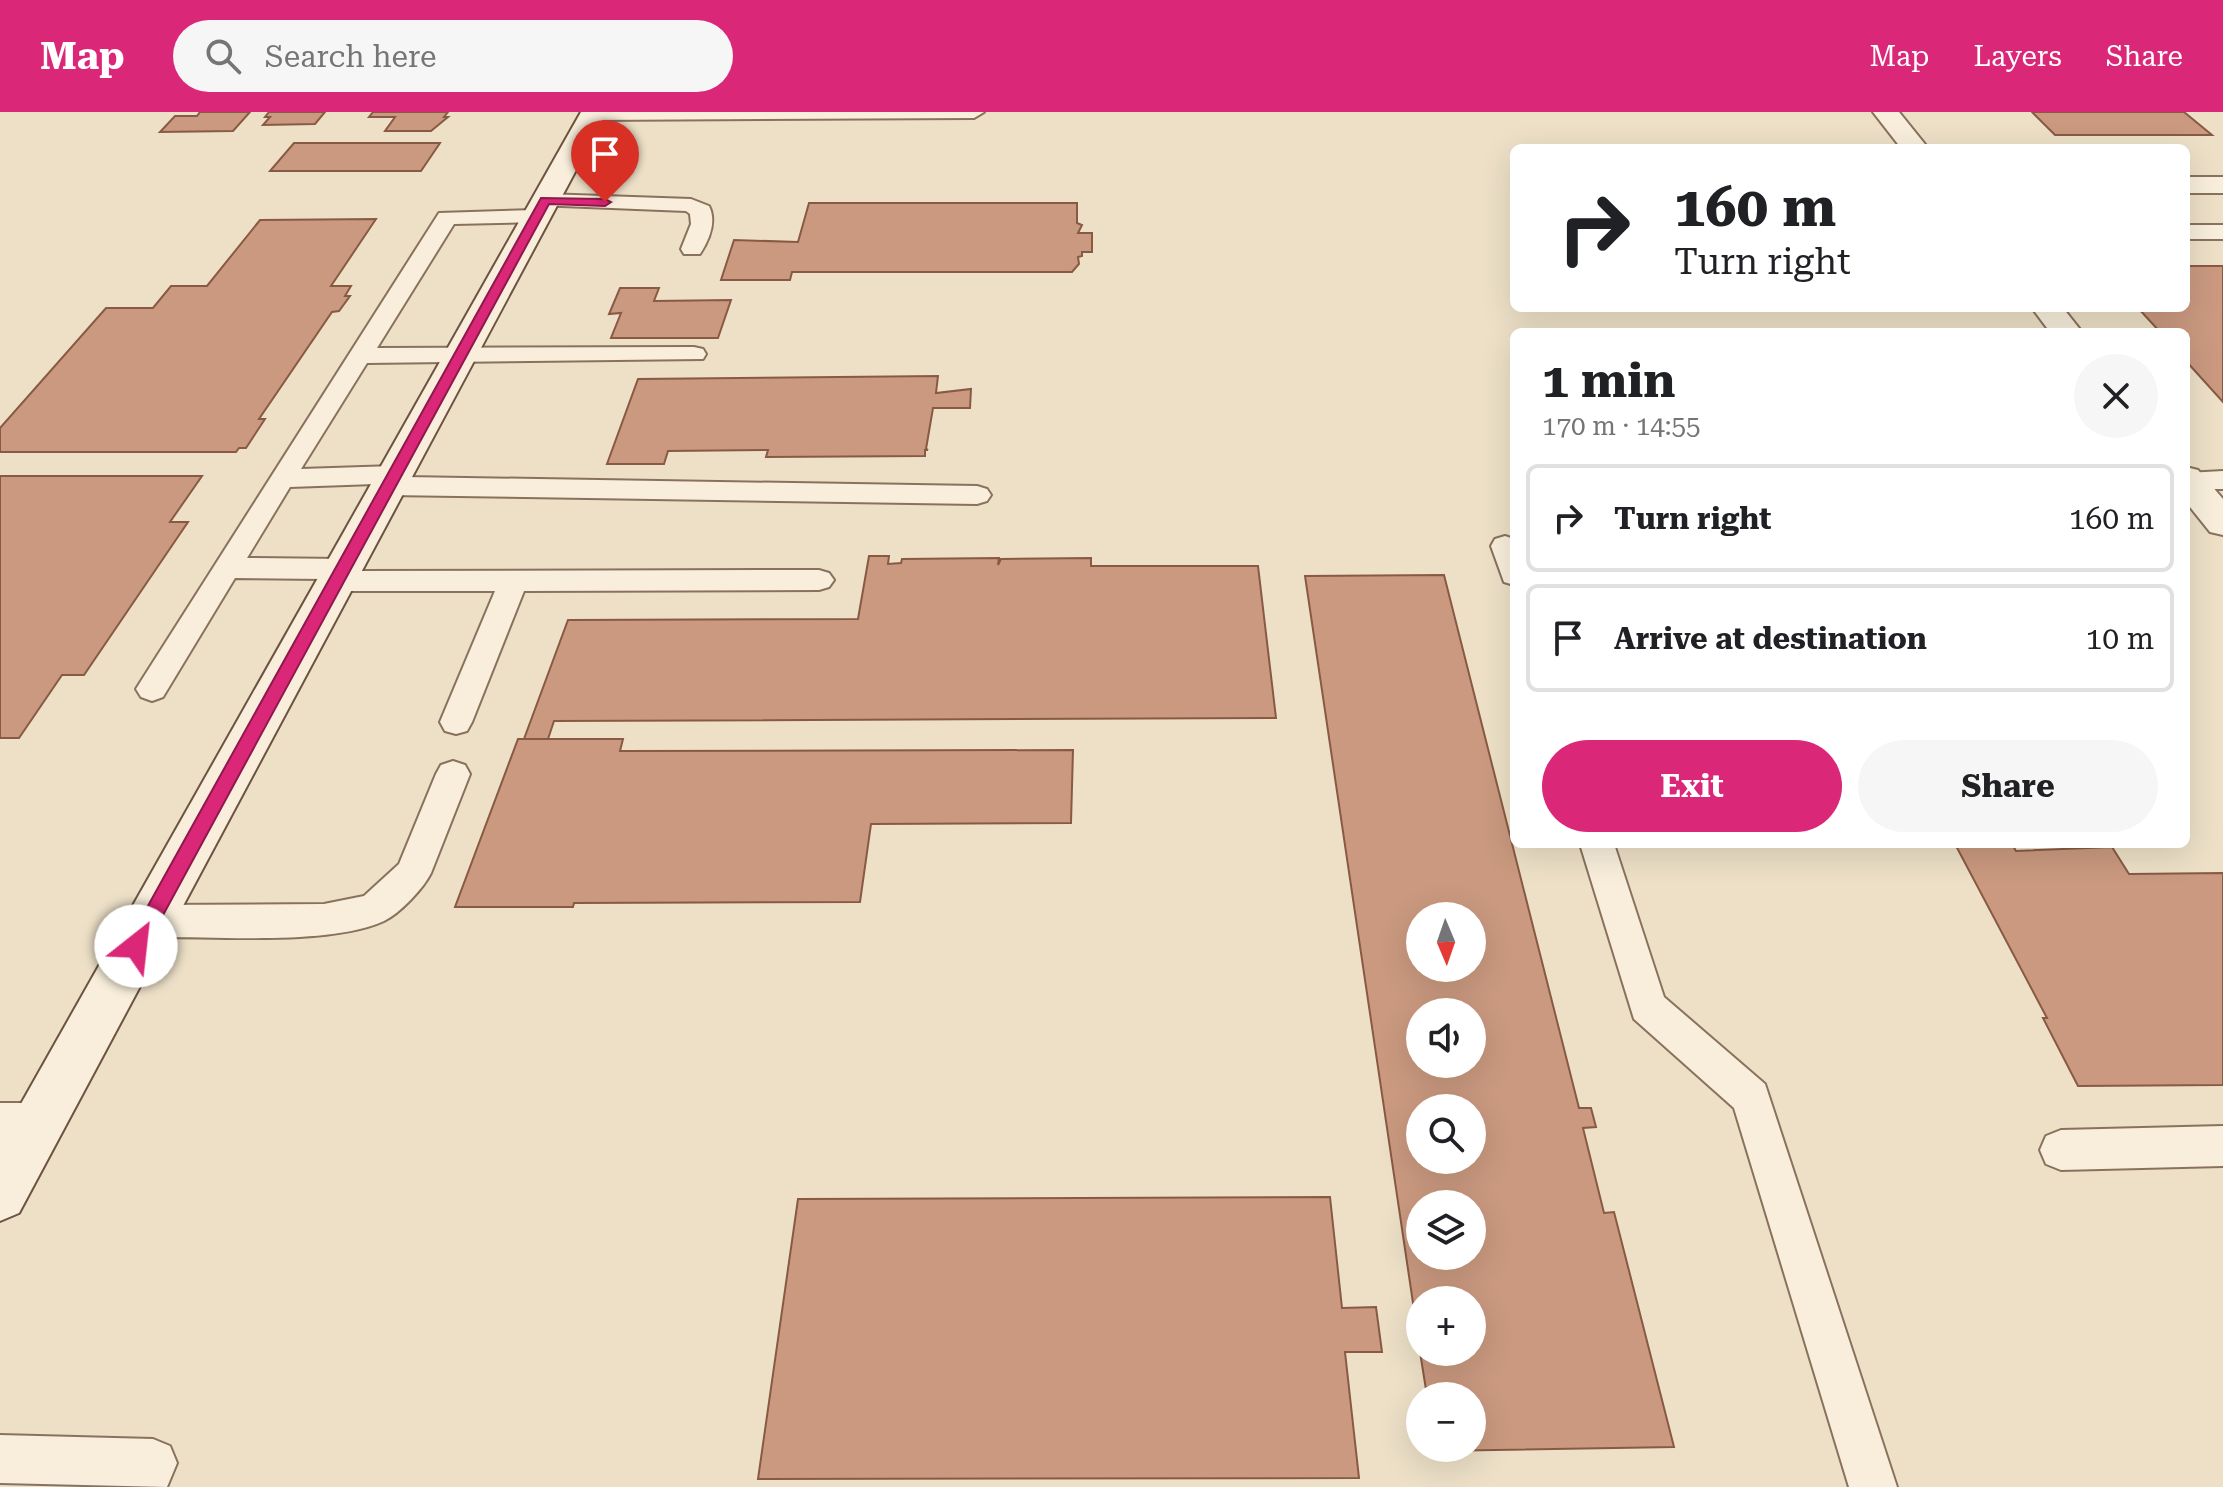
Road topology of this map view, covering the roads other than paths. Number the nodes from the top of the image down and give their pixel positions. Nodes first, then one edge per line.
1 (974, 112) edge
2 (1886, 112) edge
3 (594, 113) edge
4 (1912, 144) edge
5 (2190, 185) edge
6 (2223, 185) edge
7 (541, 209) junction
8 (2190, 232) edge
9 (2223, 232) edge
10 (692, 249) dead end
11 (2050, 312) edge
12 (2063, 328) edge
13 (461, 354) junction
14 (694, 354) dead end
15 (361, 356) junction
16 (282, 478) junction
17 (2199, 480) edge
18 (391, 481) junction
19 (977, 495) dead end
20 (2223, 523) edge
21 (1505, 546) dead end
22 (1510, 562) edge
23 (226, 568) junction
24 (339, 575) junction
25 (514, 580) junction
26 (819, 580) dead end
27 (152, 689) dead end
28 (456, 722) dead end
29 (453, 774) dead end
30 (1598, 848) edge
31 (150, 921) junction
32 (20, 1122) edge
33 (2223, 1146) edge
34 (2061, 1150) dead end
35 (0, 1194) edge
36 (0, 1459) edge
37 (143, 1487) edge
38 (1873, 1487) edge

1 - 3 lane
2 - 4 main road
3 - 7 main road
5 - 6 main road
7 - 10 lane
7 - 13 main road
7 - 15 lane
8 - 9 lane
11 - 12 main road
13 - 14 lane
13 - 15 lane
13 - 18 main road
15 - 16 lane
16 - 18 lane
16 - 23 lane
17 - 20 main road
18 - 19 lane
18 - 24 main road
21 - 22 lane
23 - 24 lane
23 - 27 lane
24 - 25 lane
24 - 31 main road
25 - 26 lane
25 - 28 lane
29 - 31 lane
30 - 38 lane
31 - 32 main road
32 - 35 main road
33 - 34 lane
36 - 37 lane

